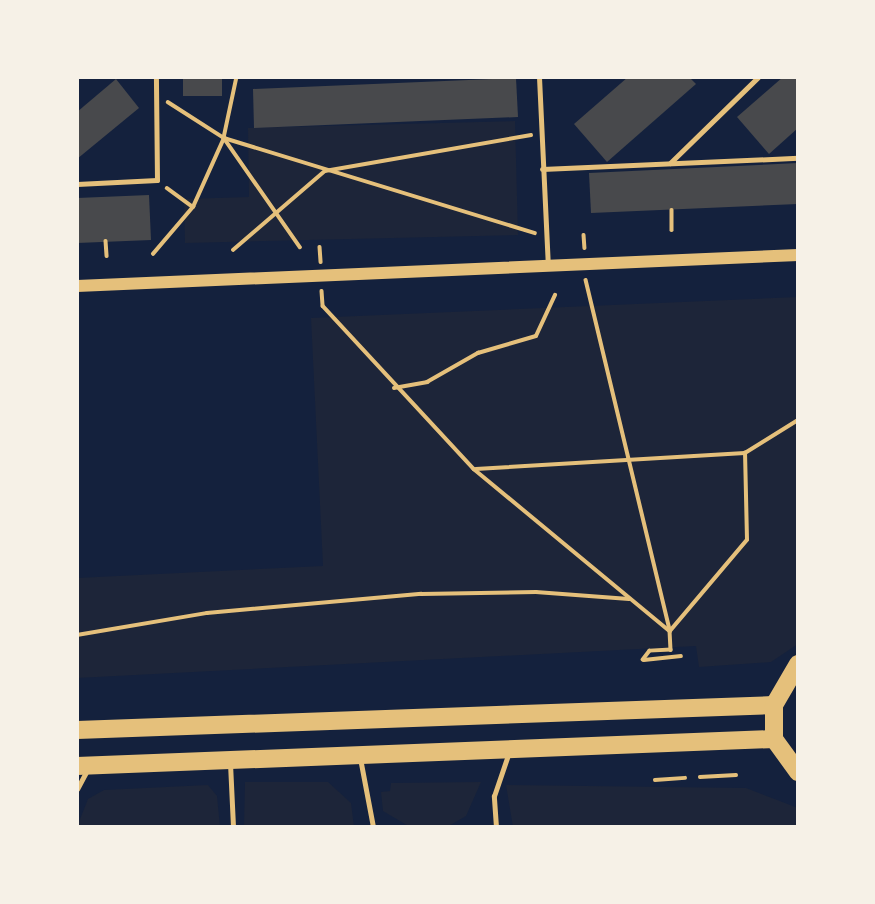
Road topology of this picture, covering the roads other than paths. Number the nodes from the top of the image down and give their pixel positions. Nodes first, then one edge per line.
1 (156, 77) edge
2 (539, 77) edge
3 (758, 77) edge
4 (798, 158) edge
5 (670, 163) junction
6 (542, 169) junction
7 (77, 184) edge
8 (798, 254) edge
9 (548, 265) junction
10 (77, 286) edge
11 (798, 664) edge
12 (774, 705) junction
13 (77, 730) edge
14 (774, 739) junction
15 (511, 748) junction
16 (359, 755) junction
17 (230, 760) junction
18 (83, 766) edge
19 (798, 772) edge
20 (77, 789) edge
21 (233, 827) edge
22 (373, 827) edge
23 (496, 827) edge

1 - 7 lane
2 - 6 lane
3 - 5 lane
4 - 5 lane
5 - 6 lane
6 - 9 lane
8 - 9 street
9 - 10 street
11 - 12 main road
12 - 13 main road
12 - 14 main road
14 - 15 main road
14 - 19 main road
15 - 16 main road
15 - 23 lane
16 - 17 main road
16 - 22 lane
17 - 18 main road
17 - 21 lane
18 - 20 lane

